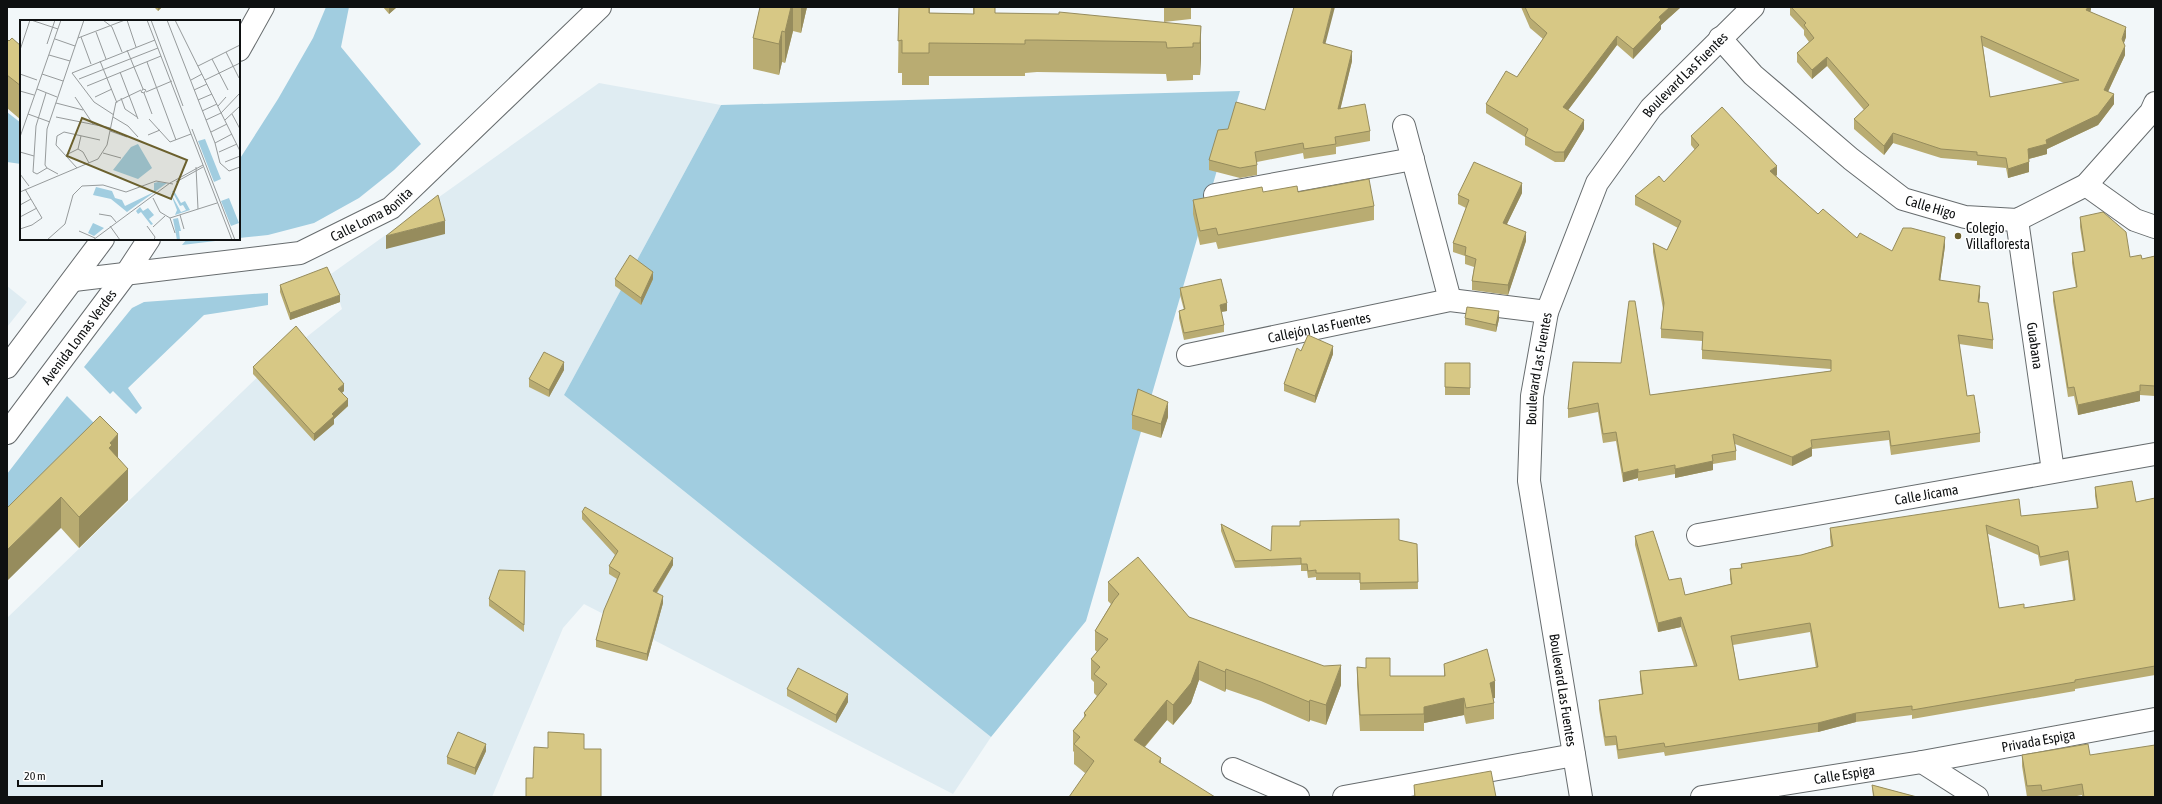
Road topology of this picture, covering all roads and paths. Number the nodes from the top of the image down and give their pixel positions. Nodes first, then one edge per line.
1 (263, 7) edge
2 (600, 7) edge
3 (1753, 7) edge
4 (1720, 38) junction
5 (240, 48) edge
6 (2155, 103) edge
7 (1404, 126) dead end
8 (1413, 158) junction
9 (2086, 184) junction
10 (1215, 194) edge
11 (2017, 220) junction
12 (2155, 227) edge
13 (102, 240) edge
14 (148, 240) edge
15 (126, 274) junction
16 (74, 280) junction
17 (1450, 300) junction
18 (1547, 312) junction
19 (1188, 355) dead end
20 (7, 366) edge
21 (7, 433) edge
22 (2155, 454) edge
23 (2053, 471) junction
24 (1698, 535) dead end
25 (2155, 719) edge
26 (1574, 755) junction
27 (1922, 762) junction
28 (1233, 768) dead end
29 (1298, 797) edge
30 (1344, 797) edge
31 (1580, 797) edge
32 (1702, 797) edge
33 (1977, 797) edge

1 - 5 street
2 - 15 street, Calle Loma Bonita
3 - 4 street, Boulevard Las Fuentes
4 - 11 street, Calle Higo
4 - 18 street, Boulevard Las Fuentes
6 - 9 street
7 - 8 street
8 - 10 street
8 - 17 street
9 - 11 street
9 - 12 street
11 - 23 street, Guabana
13 - 16 street
14 - 15 street, Avenida Lomas Verdes
15 - 16 street, Calle Loma Bonita
15 - 21 street, Avenida Lomas Verdes
16 - 20 street
17 - 18 street, Callejón Las Fuentes
17 - 19 street, Callejón Las Fuentes
18 - 26 street, Boulevard Las Fuentes
22 - 23 street, Calle Jícama
23 - 24 street, Calle Jícama
25 - 27 street, Privada Espiga
26 - 30 street
26 - 31 street, Boulevard Las Fuentes
27 - 32 street, Calle Espiga
27 - 33 street
28 - 29 street

